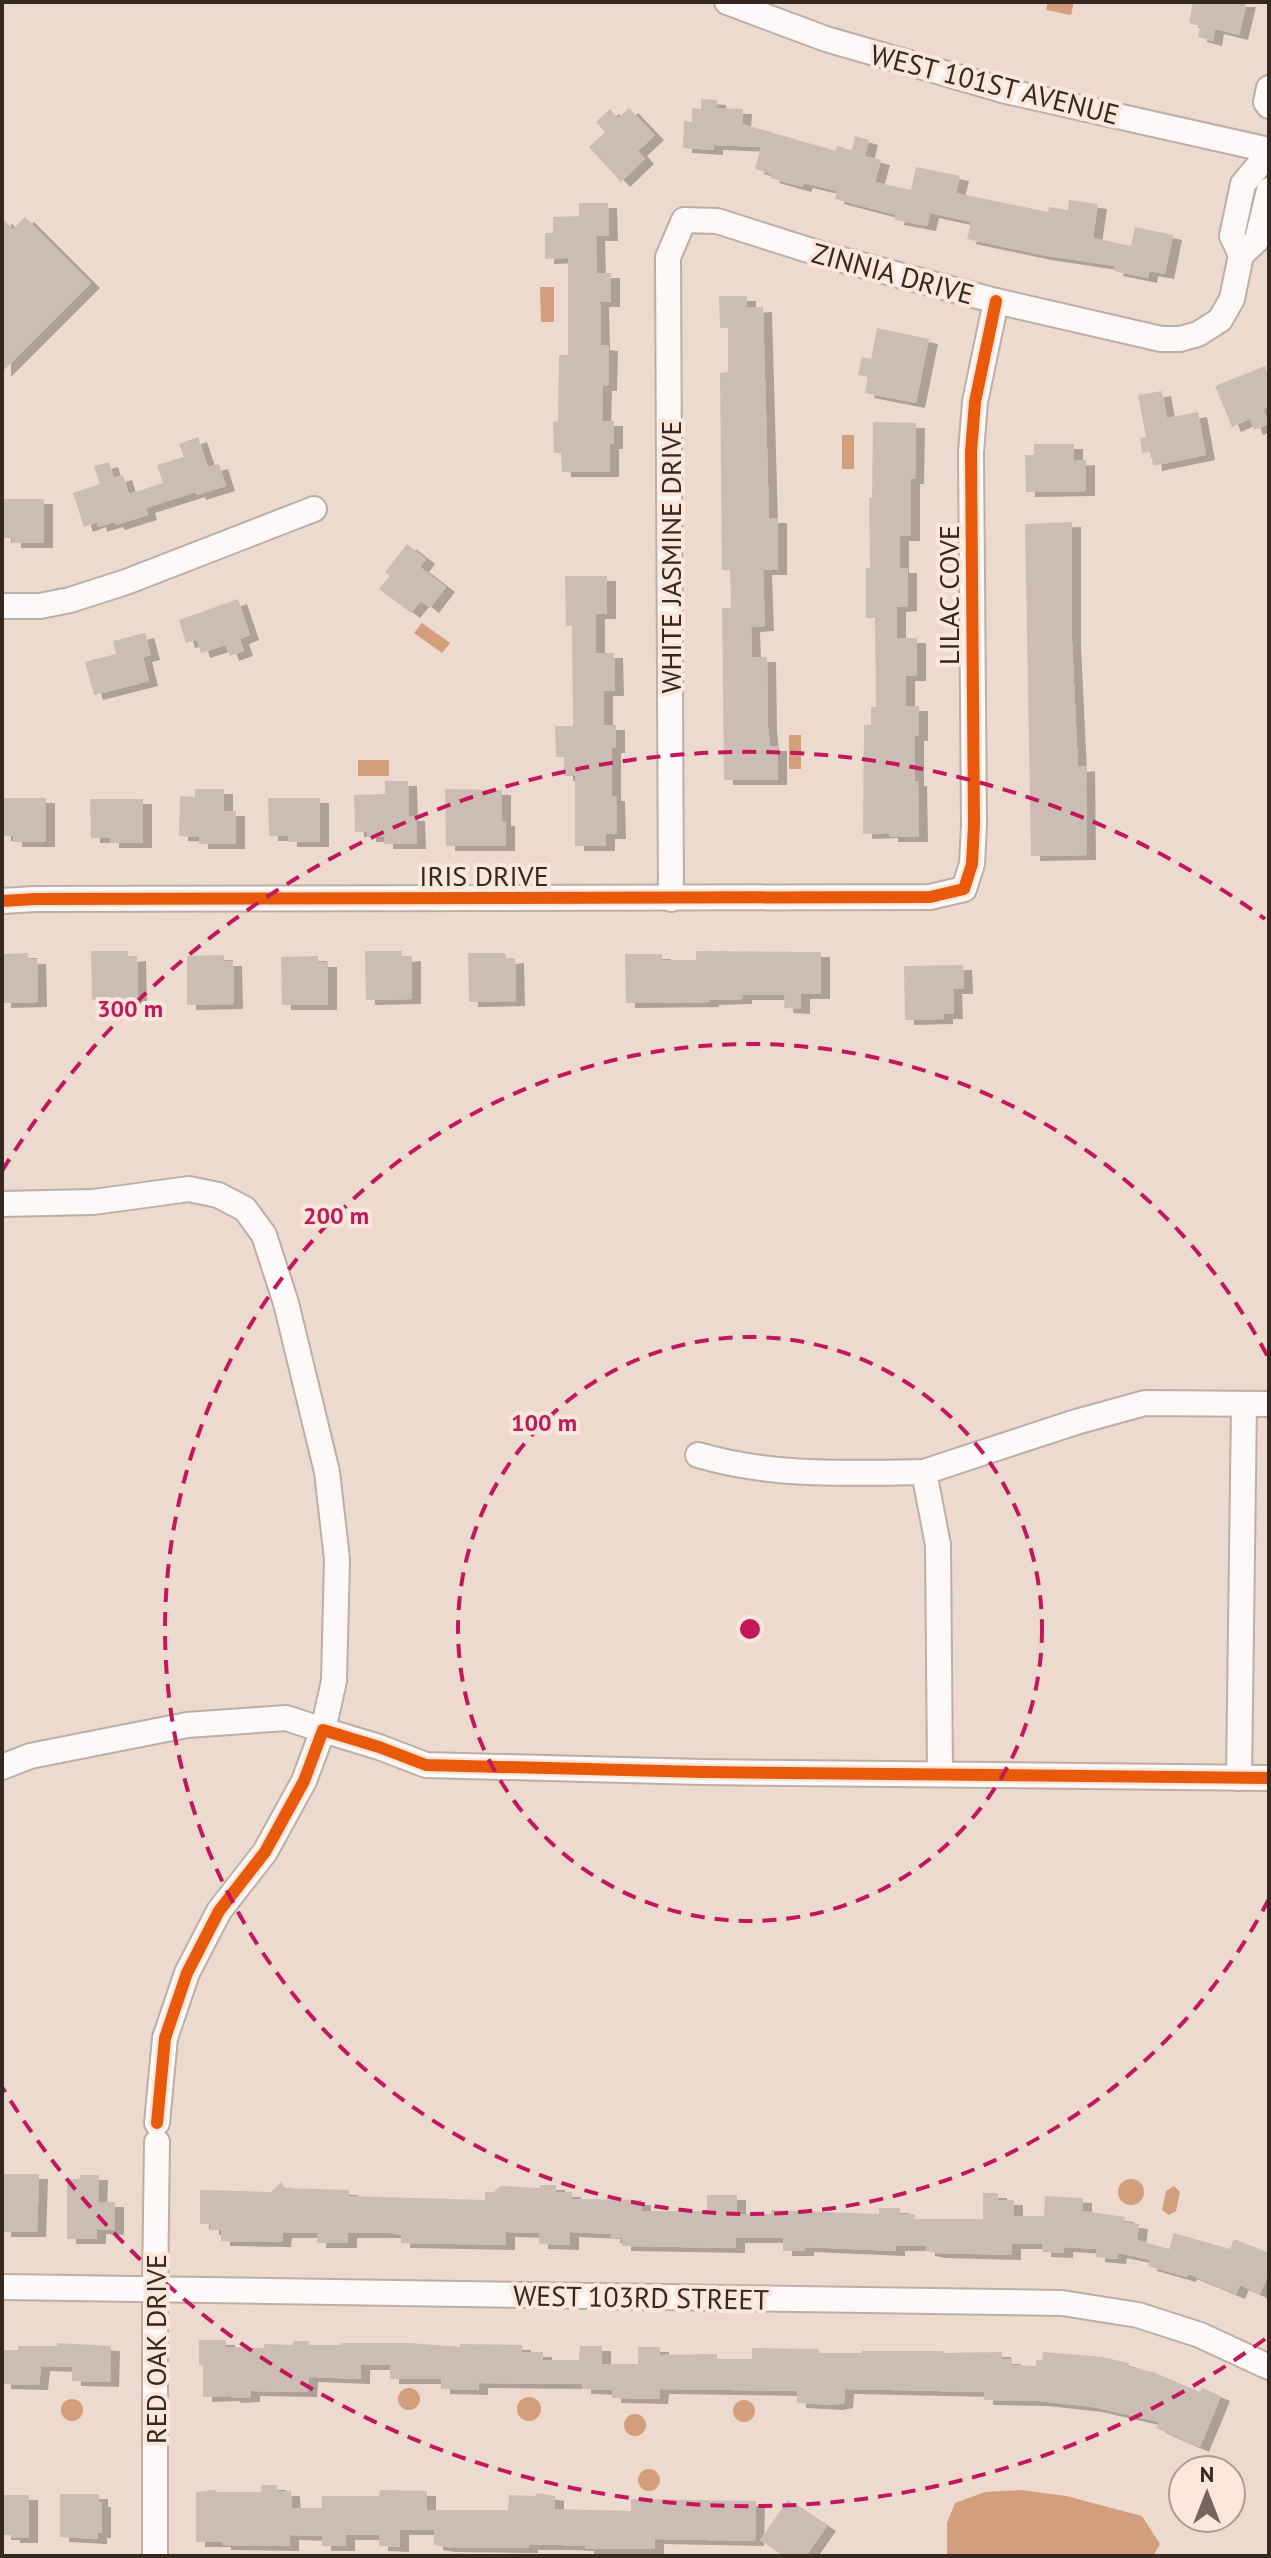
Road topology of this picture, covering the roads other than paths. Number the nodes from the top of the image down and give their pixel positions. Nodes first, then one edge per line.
1 (727, 2) edge
2 (1269, 88) edge
3 (1269, 106) edge
4 (1269, 152) edge
5 (1269, 190) edge
6 (684, 220) joint
7 (1241, 255) junction
8 (996, 301) junction
9 (314, 509) dead end
10 (2, 606) edge
11 (964, 889) joint
12 (671, 899) junction
13 (2, 901) edge
14 (2, 1204) edge
15 (1244, 1404) junction
16 (1269, 1404) edge
17 (698, 1455) dead end
18 (924, 1472) junction
19 (323, 1730) junction
20 (2, 1767) edge
21 (940, 1773) junction
22 (1239, 1778) junction
23 (1269, 1778) edge
24 (2, 2287) edge
25 (155, 2289) junction
26 (1269, 2367) edge
27 (155, 2556) edge

1 - 4 street, WEST 101ST AVENUE
2 - 3 street
4 - 7 street, ZINNIA DRIVE
5 - 7 street, ZINNIA DRIVE
6 - 8 street, ZINNIA DRIVE
6 - 12 street, WHITE JASMINE DRIVE
7 - 8 street, ZINNIA DRIVE
8 - 11 street, LILAC COVE
9 - 10 street
11 - 12 street, IRIS DRIVE
12 - 13 street, IRIS DRIVE
14 - 19 street, RED OAK DRIVE
15 - 16 street
15 - 18 street
15 - 22 street
17 - 18 street
18 - 21 street
19 - 20 street
19 - 21 street
19 - 25 street, RED OAK DRIVE
21 - 22 street
22 - 23 street
24 - 25 street, WEST 103RD STREET
25 - 26 street, WEST 103RD STREET
25 - 27 street, RED OAK DRIVE

